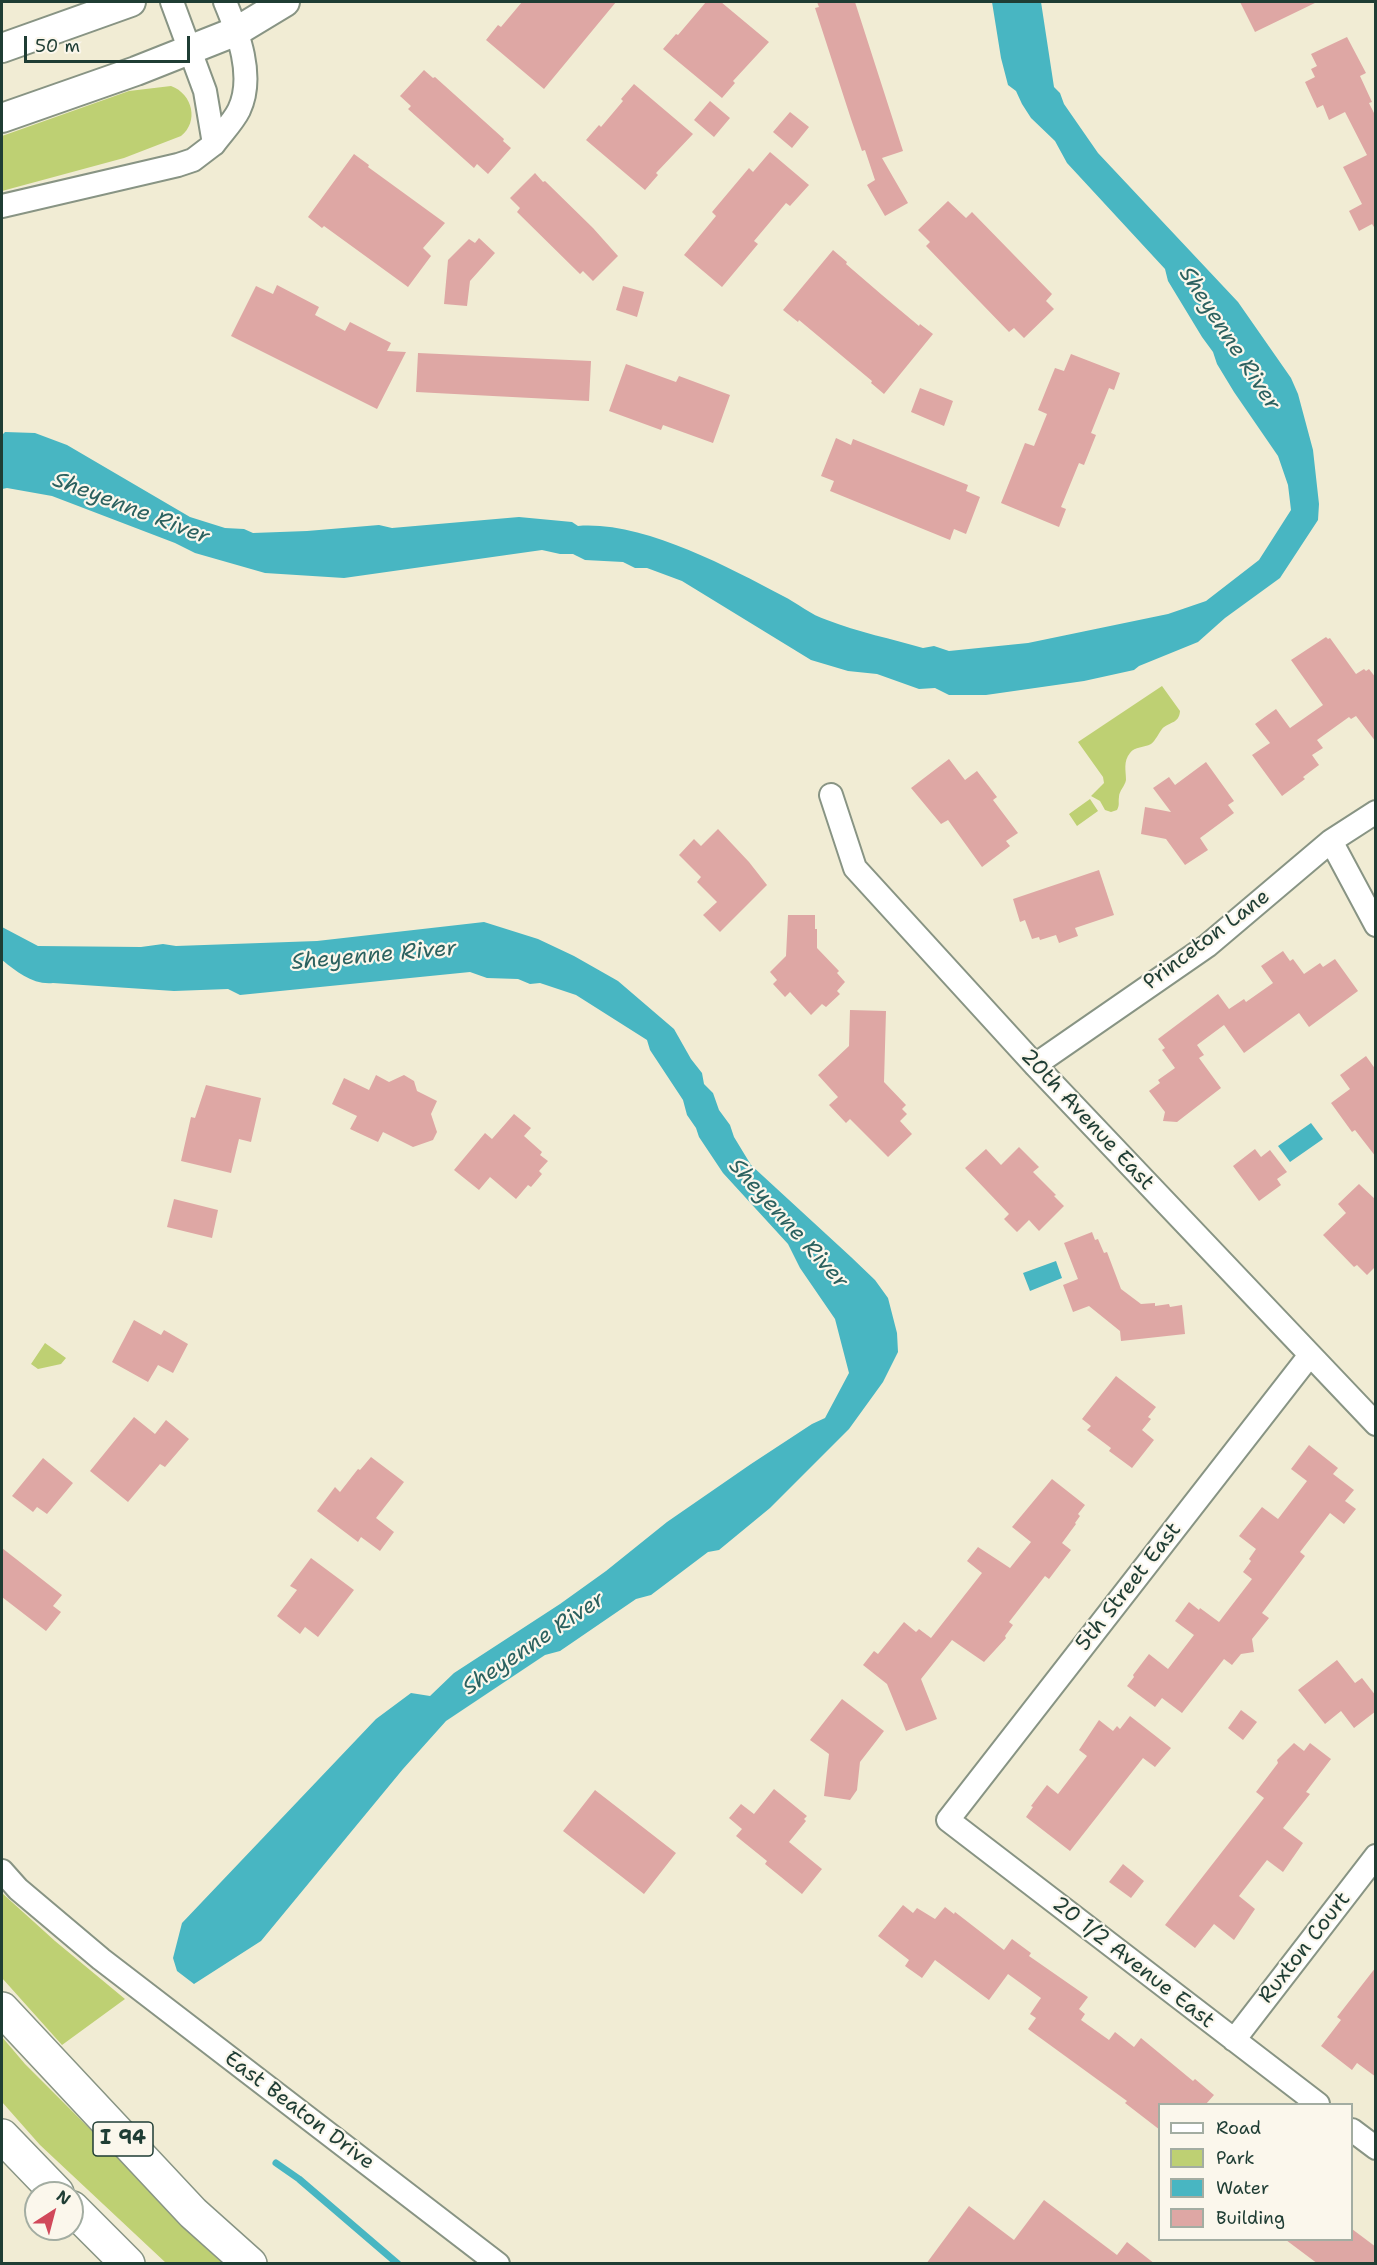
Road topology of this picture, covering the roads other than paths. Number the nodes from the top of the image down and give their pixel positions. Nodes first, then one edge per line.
1 (132, 2) edge
2 (172, 2) edge
3 (225, 2) edge
4 (285, 2) edge
5 (237, 31) junction
6 (2, 48) edge
7 (189, 50) junction
8 (2, 118) edge
9 (214, 144) junction
10 (2, 206) edge
11 (831, 795) dead end
12 (1376, 812) edge
13 (1332, 841) junction
14 (1376, 925) edge
15 (1035, 1065) junction
16 (1310, 1355) junction
17 (1376, 1424) edge
18 (948, 1820) joint
19 (1376, 1856) edge
20 (2, 1871) edge
21 (2, 2008) edge
22 (1234, 2040) junction
23 (1317, 2103) edge
24 (1353, 2131) edge
25 (2, 2136) edge
26 (1376, 2148) edge
27 (45, 2181) edge
28 (84, 2220) edge
29 (128, 2264) edge
30 (250, 2264) edge
31 (498, 2264) edge

1 - 6 main road
2 - 7 street
3 - 5 street
4 - 5 main road
5 - 7 main road
5 - 9 street
7 - 8 main road
7 - 9 street
9 - 10 street
11 - 15 street, 20th Avenue East
12 - 13 street, Princeton Lane
13 - 14 street
13 - 15 street, Princeton Lane
15 - 16 street, 20th Avenue East
16 - 17 street, 20th Avenue East
16 - 18 street, 5th Street East
18 - 22 street, 20 1/2 Avenue East
19 - 22 street, Ruxton Court
20 - 31 street, East Beaton Drive
21 - 30 highway, I 94
22 - 23 street, 20 1/2 Avenue East
24 - 26 street
25 - 27 highway
28 - 29 highway

